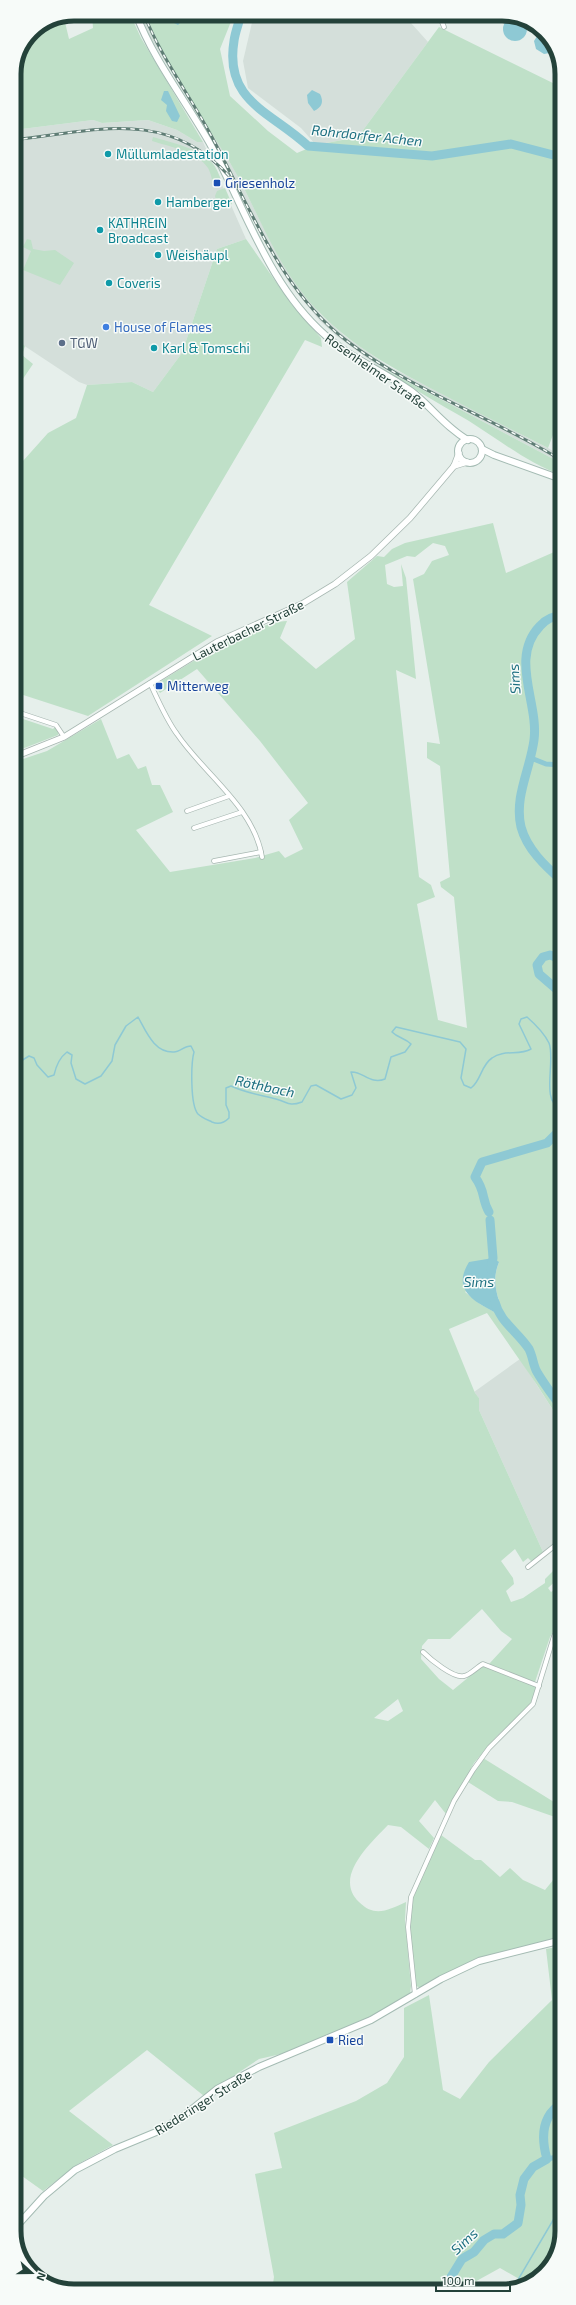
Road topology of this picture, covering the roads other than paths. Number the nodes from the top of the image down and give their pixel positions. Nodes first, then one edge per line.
1 (139, 21) edge
2 (442, 21) edge
3 (444, 27) dead end
4 (455, 433) junction
5 (468, 440) junction
6 (460, 446) junction
7 (482, 449) junction
8 (459, 454) junction
9 (494, 455) junction
10 (480, 457) junction
11 (467, 462) junction
12 (454, 466) junction
13 (555, 477) edge
14 (150, 683) junction
15 (21, 714) edge
16 (64, 737) junction
17 (21, 754) edge
18 (229, 796) junction
19 (187, 811) dead end
20 (242, 812) junction
21 (194, 828) dead end
22 (214, 861) dead end
23 (555, 1546) edge
24 (528, 1567) dead end
25 (555, 1634) edge
26 (424, 1652) dead end
27 (539, 1686) junction
28 (555, 1942) edge
29 (415, 1995) junction
30 (21, 2222) edge

1 - 4 main road, Rosenheimer Straße
2 - 3 street
4 - 5 main road, Rosenheimer Straße
4 - 6 main road, Rosenheimer Straße
5 - 6 main road
5 - 7 main road
6 - 8 main road
7 - 9 main road
7 - 10 main road
8 - 11 main road
8 - 12 street, Lauterbacher Straße
9 - 10 main road
9 - 13 main road
10 - 11 main road
11 - 12 street
12 - 14 street, Lauterbacher Straße
14 - 16 street, Lauterbacher Straße
14 - 18 street
15 - 16 street
16 - 17 street, Lauterbacher Straße
18 - 19 street
18 - 20 street
20 - 21 street
20 - 22 street
23 - 24 street
25 - 27 street
26 - 27 street
27 - 29 street
28 - 29 main road, Riederinger Straße
29 - 30 main road, Riederinger Straße

